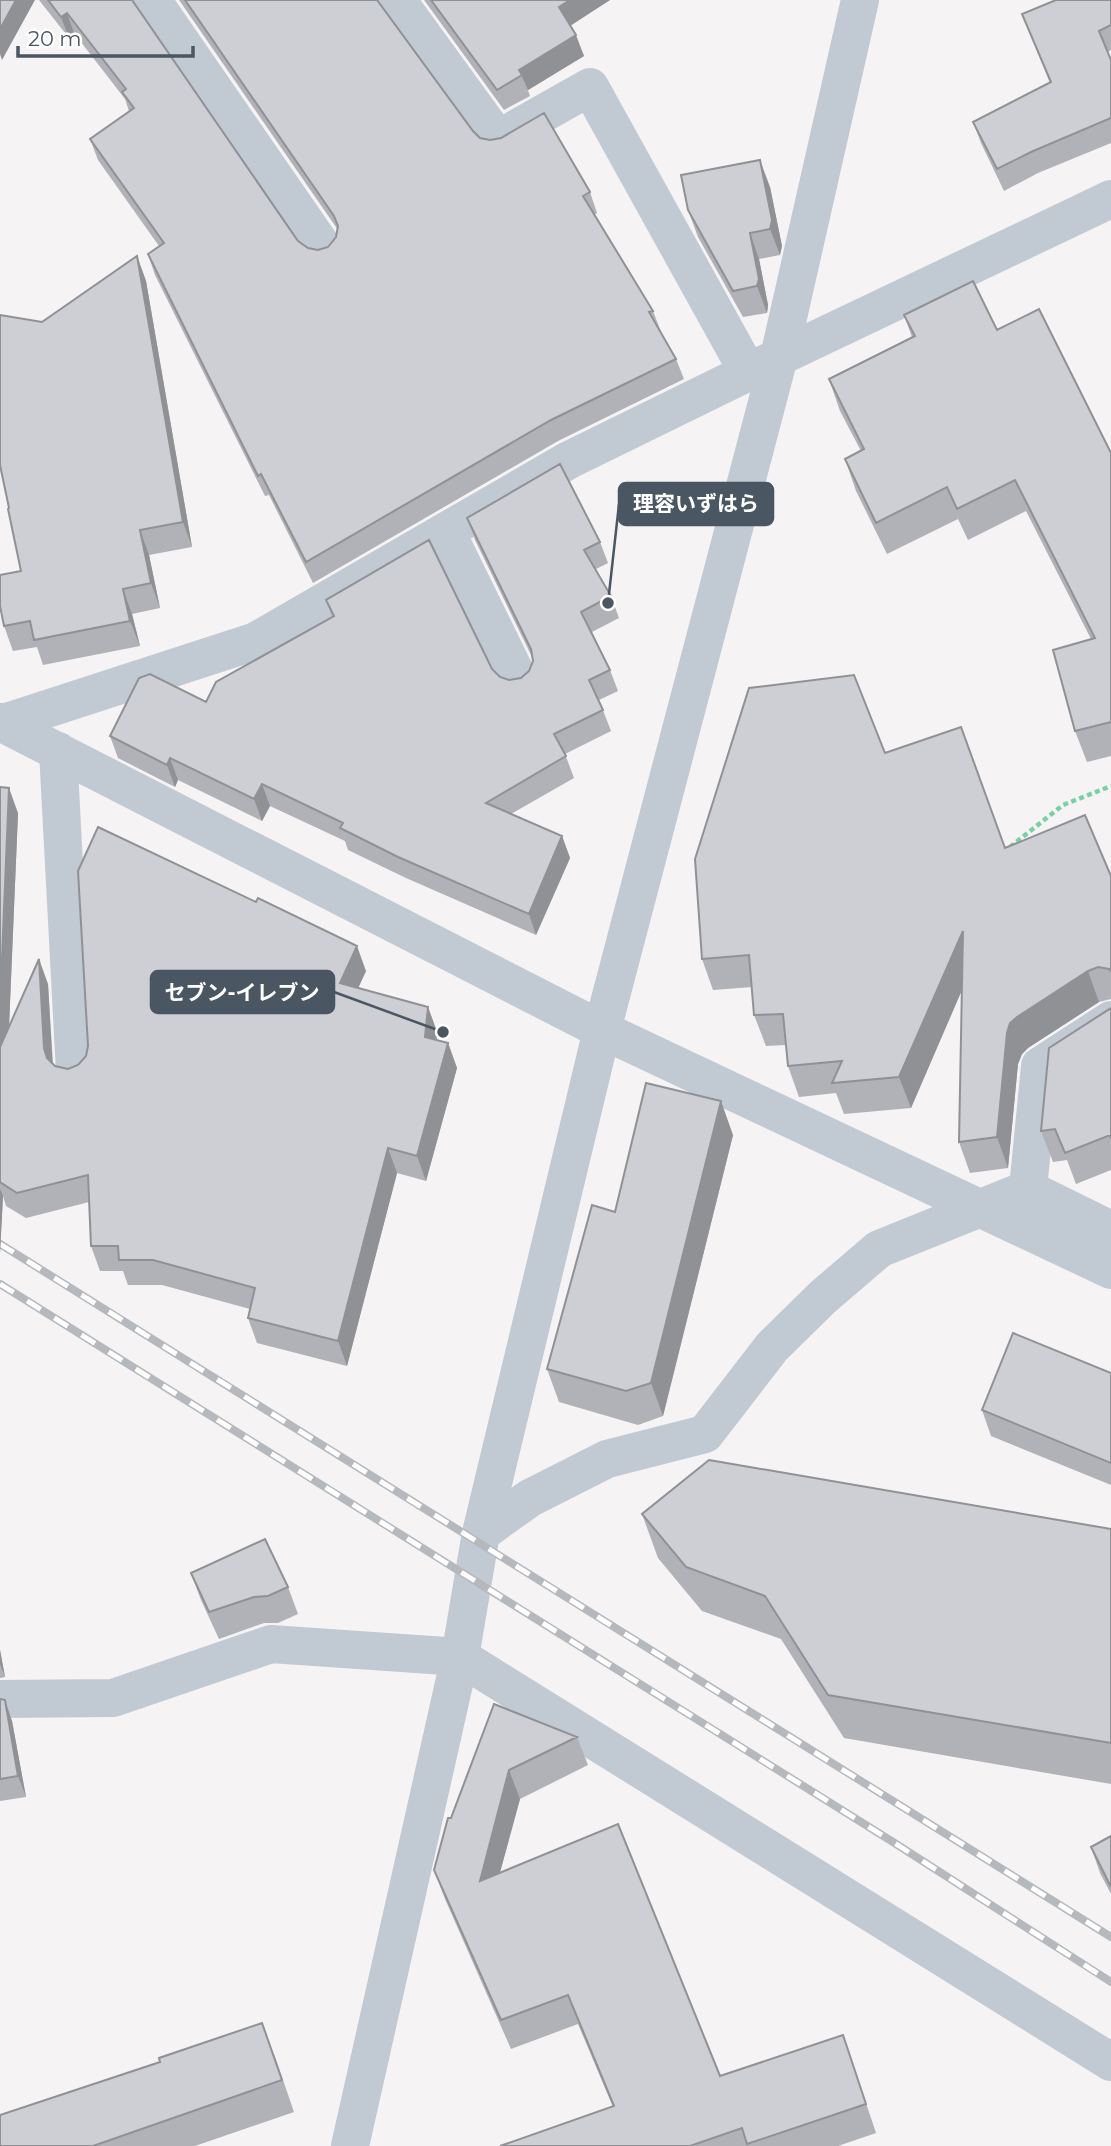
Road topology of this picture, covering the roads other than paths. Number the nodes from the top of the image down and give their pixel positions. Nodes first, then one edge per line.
1 (152, 0) edge
2 (397, 0) edge
3 (860, 0) edge
4 (1111, 199) edge
5 (324, 249) edge
6 (763, 364) junction
7 (446, 531) junction
8 (519, 680) edge
9 (2, 722) edge
10 (58, 751) junction
11 (1111, 1020) edge
12 (602, 1030) junction
13 (75, 1072) edge
14 (1028, 1189) junction
15 (982, 1208) junction
16 (1111, 1230) edge
17 (1111, 1269) edge
18 (481, 1533) junction
19 (460, 1657) junction
20 (0, 1699) edge
21 (1111, 2062) edge
22 (350, 2146) edge

1 - 5 street
2 - 6 street
3 - 6 street
4 - 6 street
6 - 7 street
6 - 12 street
7 - 8 street
7 - 9 street
9 - 10 street
10 - 12 street
10 - 13 street
11 - 14 street
12 - 15 street
12 - 18 street
14 - 15 street
14 - 16 street
15 - 17 street
15 - 18 street
18 - 19 street
19 - 20 street
19 - 21 street
19 - 22 street

